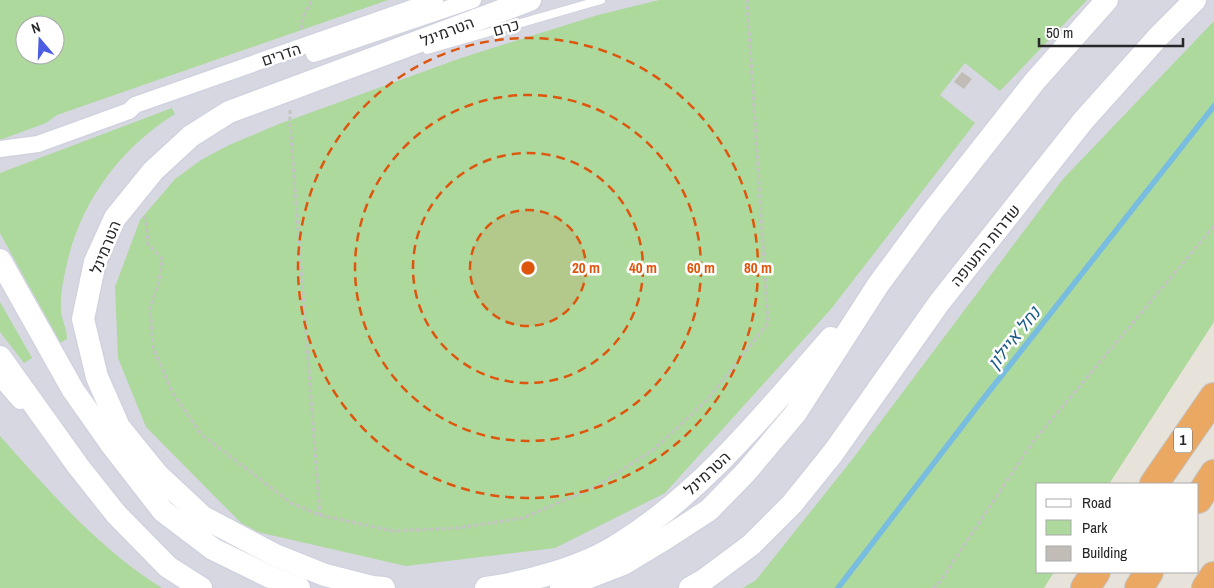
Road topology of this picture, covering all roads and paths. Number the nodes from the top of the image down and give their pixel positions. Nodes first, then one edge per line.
1 (312, 0) edge
2 (435, 0) edge
3 (473, 0) edge
4 (530, 0) edge
5 (601, 0) edge
6 (747, 0) edge
7 (1107, 0) edge
8 (1195, 0) edge
9 (298, 48) junction
10 (416, 53) dead end
11 (398, 58) dead end
12 (296, 88) junction
13 (129, 111) junction
14 (38, 144) junction
15 (0, 149) edge
16 (0, 161) edge
17 (136, 191) junction
18 (1214, 226) edge
19 (0, 260) edge
20 (878, 285) junction
21 (0, 356) edge
22 (0, 378) edge
23 (1214, 398) edge
24 (78, 466) junction
25 (1214, 474) edge
26 (1155, 483) edge
27 (1199, 497) edge
28 (320, 515) junction
29 (1095, 573) edge
30 (1149, 573) edge
31 (1214, 576) edge
32 (201, 588) edge
33 (299, 588) edge
34 (384, 588) edge
35 (486, 588) edge
36 (561, 588) edge
37 (690, 588) edge
38 (933, 588) edge
39 (1085, 588) edge
40 (1139, 588) edge
41 (1206, 588) edge

1 - 9 path
2 - 9 street, הדרים
3 - 13 street, הדרים
4 - 12 main road, הטרמינל
5 - 10 lane, כרם
6 - 28 path
7 - 20 main road
8 - 37 main road, שדרות התעופה
9 - 13 street, הדרים
11 - 12 lane
12 - 17 main road, הטרמינל
12 - 28 path
13 - 14 street, הדרים
14 - 15 street, הדרים
14 - 16 street, הדרים
17 - 28 path
17 - 34 main road, הטרמינל
18 - 38 path
19 - 33 main road
20 - 35 main road, הטרמינל
20 - 36 main road
21 - 24 main road
22 - 24 street
23 - 26 highway, 1
24 - 32 main road
25 - 27 highway
29 - 39 highway
30 - 40 highway
31 - 41 highway

